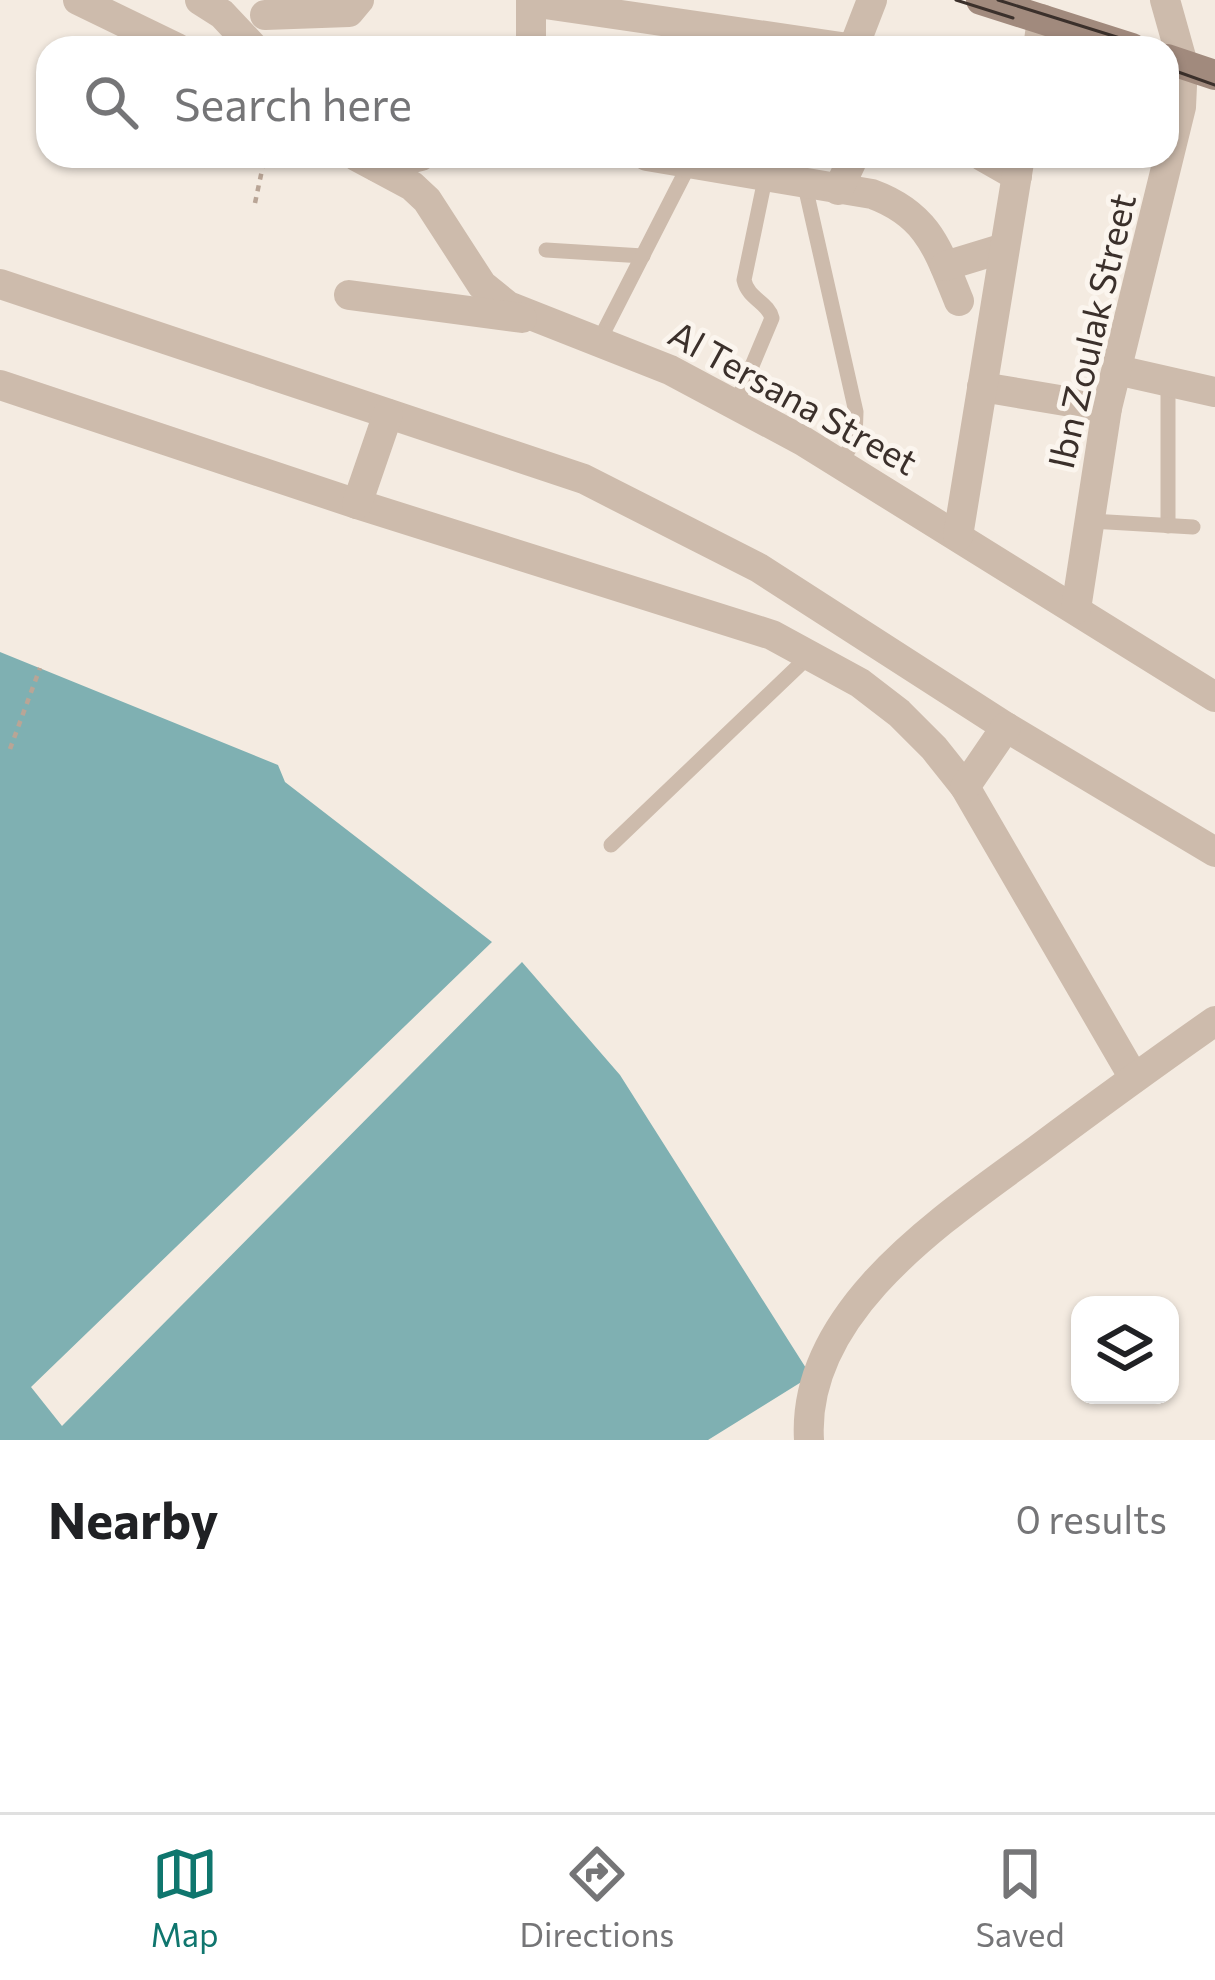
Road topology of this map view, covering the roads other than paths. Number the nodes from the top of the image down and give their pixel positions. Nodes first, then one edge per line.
1 (78, 0) edge
2 (200, 0) edge
3 (359, 0) edge
4 (872, 0) edge
5 (981, 0) edge
6 (1165, 0) edge
7 (531, 1) edge
8 (257, 30) edge
9 (1040, 33) edge
10 (152, 36) edge
11 (531, 36) edge
12 (767, 36) edge
13 (858, 36) edge
14 (1171, 36) edge
15 (1179, 63) edge
16 (1215, 75) edge
17 (378, 168) edge
18 (687, 168) edge
19 (705, 168) edge
20 (848, 168) edge
21 (1018, 168) edge
22 (1168, 168) edge
23 (765, 179) junction
24 (805, 185) junction
25 (838, 190) junction
26 (1004, 248) junction
27 (547, 250) dead end
28 (643, 256) junction
29 (945, 266) junction
30 (0, 284) edge
31 (349, 295) dead end
32 (959, 301) dead end
33 (540, 320) junction
34 (598, 343) junction
35 (1117, 370) junction
36 (1168, 382) junction
37 (0, 386) edge
38 (982, 387) junction
39 (1215, 392) edge
40 (736, 404) junction
41 (1107, 408) junction
42 (388, 414) junction
43 (840, 464) junction
44 (357, 504) junction
45 (1091, 521) junction
46 (1168, 526) junction
47 (1192, 527) dead end
48 (958, 536) junction
49 (1076, 609) junction
50 (812, 653) junction
51 (1215, 697) edge
52 (1006, 727) junction
53 (965, 787) junction
54 (610, 845) dead end
55 (1215, 852) edge
56 (1215, 1021) edge
57 (1134, 1078) junction
58 (809, 1440) edge

1 - 10 street
2 - 8 street
3 - 8 street
4 - 13 street
5 - 9 street
6 - 14 street, Ibn Zoulak Street
7 - 11 street
7 - 12 street
15 - 16 street
17 - 33 street, Al Tersana Street
18 - 28 lane
19 - 23 street
20 - 25 street
21 - 26 street
22 - 35 street, Ibn Zoulak Street
23 - 24 street
23 - 40 lane
24 - 25 street
24 - 43 lane
25 - 29 street
26 - 29 street
26 - 38 street
27 - 28 lane
28 - 34 lane
29 - 32 street
30 - 42 street
31 - 33 street
33 - 34 street, Al Tersana Street
34 - 40 street, Al Tersana Street
35 - 36 street
35 - 41 street, Ibn Zoulak Street
36 - 39 street
36 - 46 lane
37 - 44 street
38 - 41 street
38 - 48 street
40 - 43 street, Al Tersana Street
41 - 45 street, Ibn Zoulak Street
42 - 44 street
42 - 52 street
43 - 48 street, Al Tersana Street
44 - 50 street
45 - 46 lane
45 - 49 street, Ibn Zoulak Street
46 - 47 lane
48 - 49 street, Al Tersana Street
49 - 51 street, Al Tersana Street
50 - 53 street
50 - 54 lane
52 - 53 street
52 - 55 street
53 - 57 street
56 - 57 street
57 - 58 street

